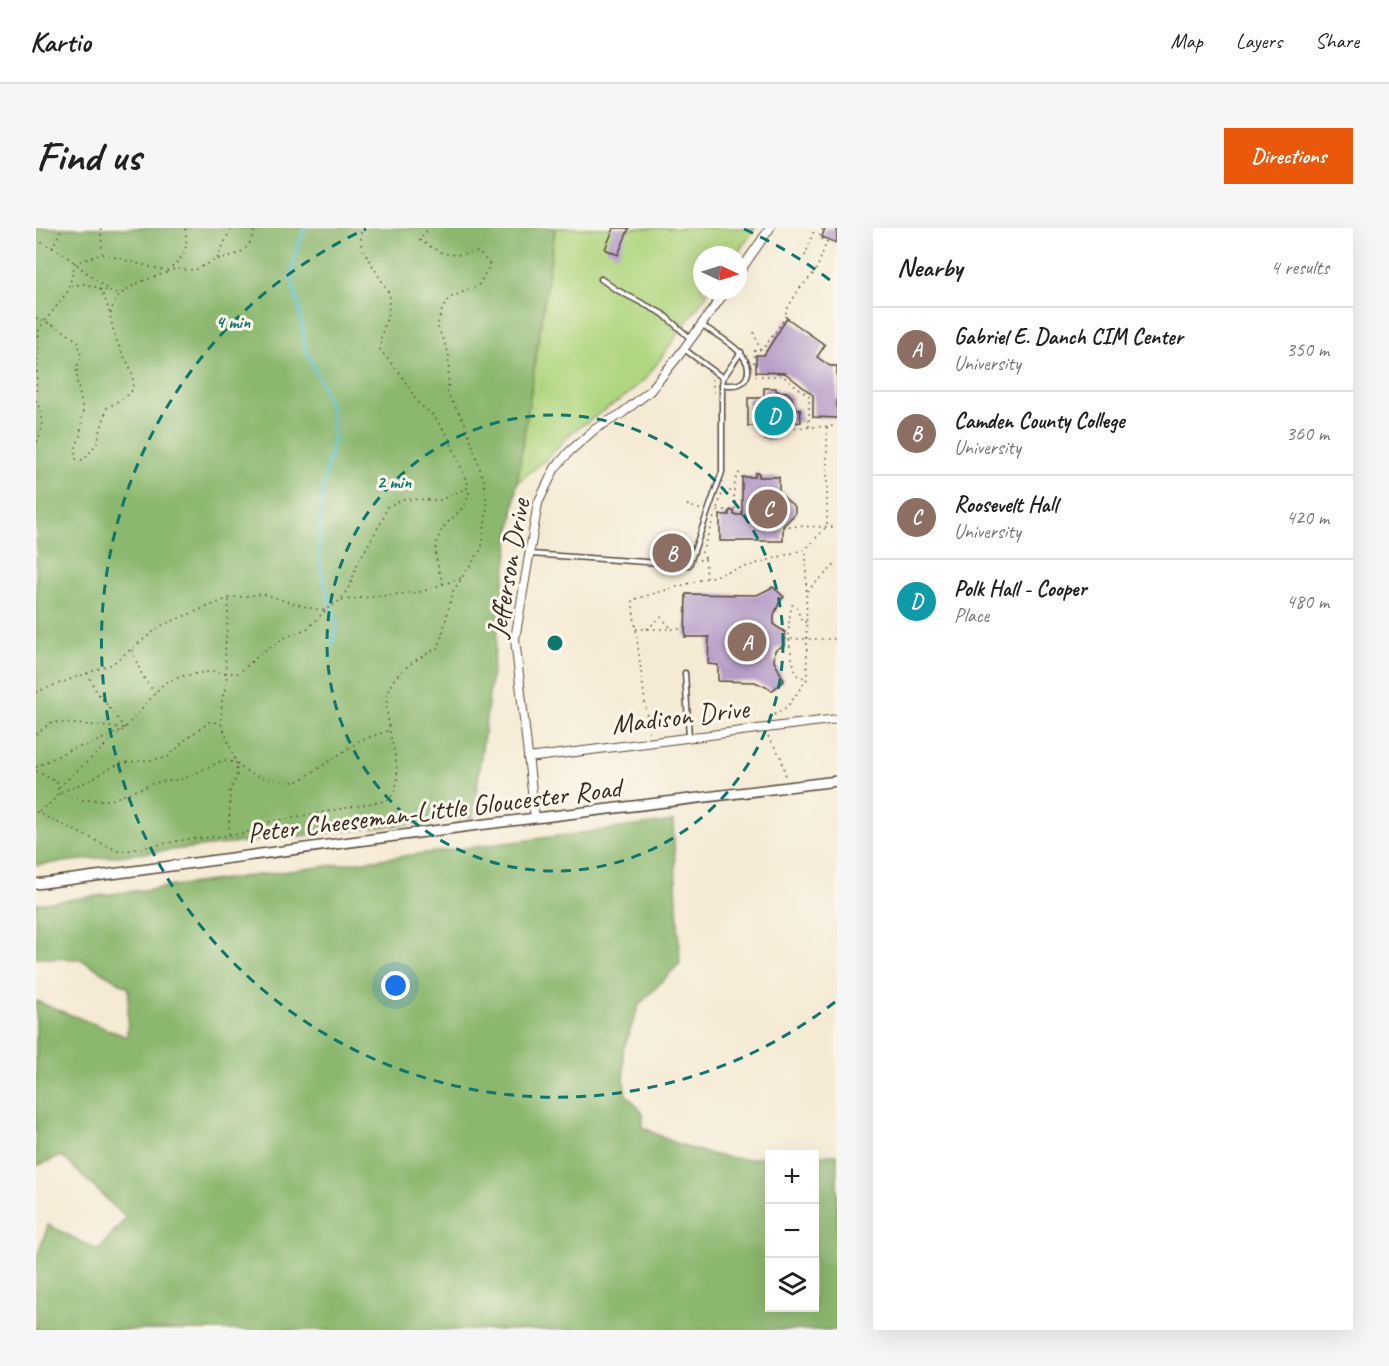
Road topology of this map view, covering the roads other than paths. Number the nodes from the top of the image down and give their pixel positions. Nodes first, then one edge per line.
1 (771, 228) edge
2 (747, 261) edge
3 (602, 279) dead end
4 (720, 300) edge
5 (702, 325) junction
6 (691, 339) junction
7 (684, 349) junction
8 (741, 352) junction
9 (723, 378) junction
10 (722, 385) junction
11 (529, 554) junction
12 (685, 673) dead end
13 (837, 718) edge
14 (689, 738) junction
15 (528, 758) junction
16 (837, 781) edge
17 (535, 818) junction
18 (36, 884) edge

1 - 2 street
3 - 6 lane
4 - 5 street, Jefferson Drive
5 - 6 street, Jefferson Drive
5 - 8 lane
6 - 7 street, Jefferson Drive
7 - 9 lane
7 - 11 street, Jefferson Drive
8 - 9 lane
8 - 10 lane
9 - 10 lane
10 - 11 lane
11 - 15 street, Jefferson Drive
12 - 14 lane
13 - 14 street, Madison Drive
14 - 15 street, Madison Drive
15 - 17 street, Jefferson Drive
16 - 17 street, Peter Cheeseman-Little Gloucester Road
17 - 18 street, Peter Cheeseman-Little Gloucester Road

